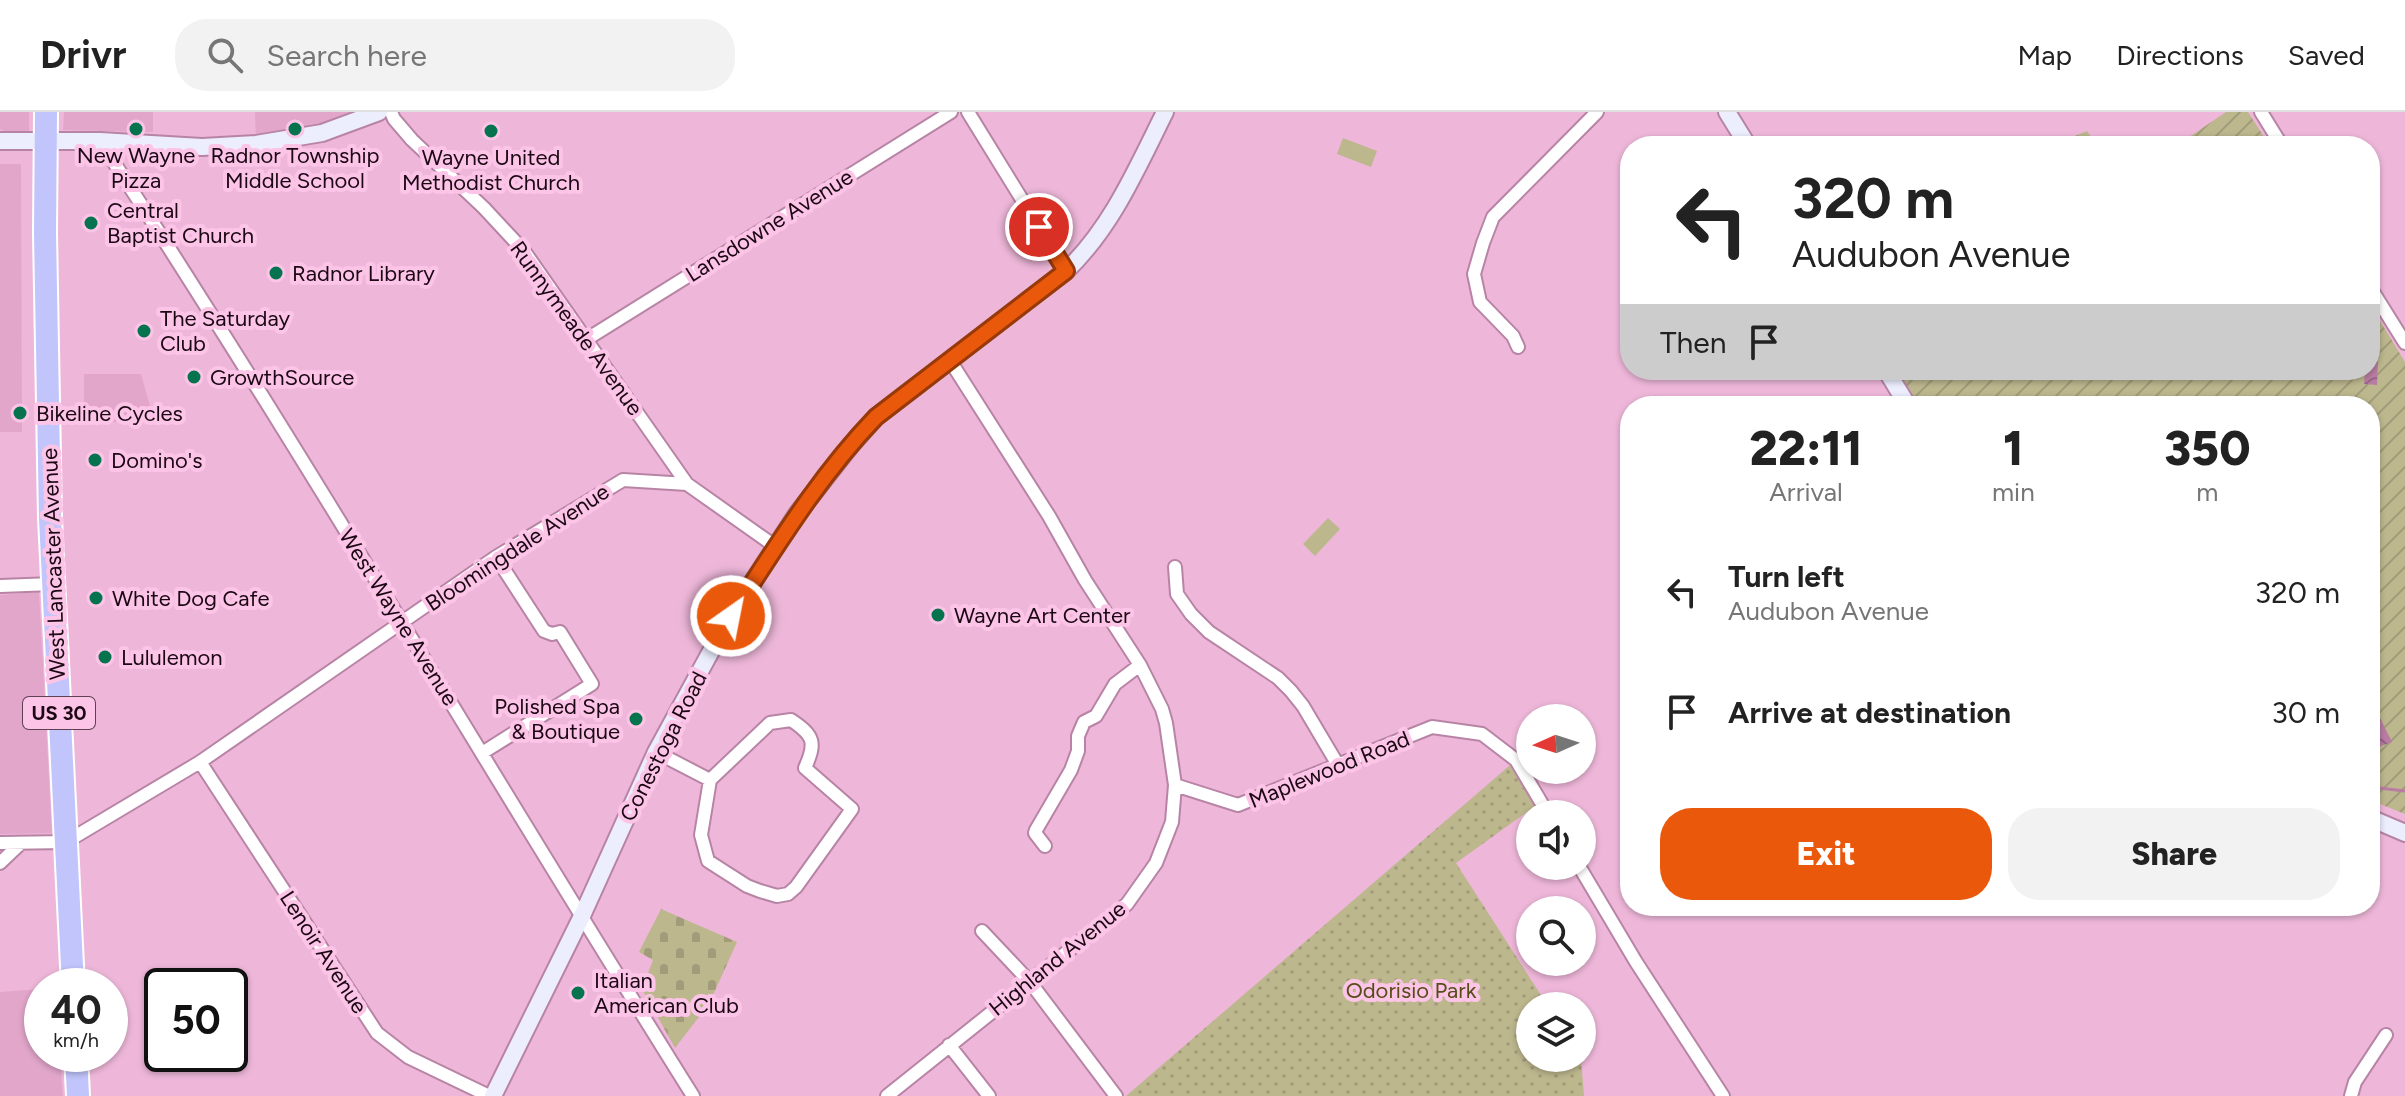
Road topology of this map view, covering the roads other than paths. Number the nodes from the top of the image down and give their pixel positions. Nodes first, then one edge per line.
1 (46, 112) edge
2 (379, 112) edge
3 (391, 112) edge
4 (951, 112) edge
5 (968, 112) edge
6 (1165, 112) edge
7 (1597, 112) edge
8 (1727, 112) edge
9 (2261, 112) edge
10 (1742, 136) edge
11 (2276, 136) edge
12 (0, 141) edge
13 (44, 141) junction
14 (100, 141) junction
15 (1066, 271) junction
16 (2380, 303) edge
17 (587, 339) junction
18 (2405, 343) edge
19 (1518, 347) dead end
20 (949, 359) junction
21 (687, 484) junction
22 (776, 547) junction
23 (496, 557) junction
24 (1175, 567) dead end
25 (53, 584) junction
26 (0, 586) edge
27 (402, 622) junction
28 (1140, 665) junction
29 (656, 752) junction
30 (482, 753) junction
31 (200, 762) junction
32 (1338, 765) junction
33 (710, 780) junction
34 (1175, 785) junction
35 (1540, 800) edge
36 (2380, 822) edge
37 (2405, 833) edge
38 (66, 842) junction
39 (0, 843) edge
40 (20, 844) junction
41 (1045, 846) dead end
42 (0, 863) edge
43 (1587, 880) edge
44 (581, 918) junction
45 (982, 931) dead end
46 (72, 968) edge
47 (1030, 982) junction
48 (2386, 1035) dead end
49 (949, 1045) junction
50 (77, 1072) edge
51 (78, 1096) edge
52 (491, 1096) edge
53 (693, 1096) edge
54 (887, 1096) edge
55 (989, 1096) edge
56 (1116, 1096) edge
57 (1723, 1096) edge
58 (2351, 1096) edge

1 - 13 highway, US 30
2 - 14 main road
3 - 17 street, Runnymeade Avenue
4 - 17 street, Lansdowne Avenue
5 - 15 street
6 - 15 main road, Conestoga Road
7 - 19 street
8 - 10 main road
9 - 11 street
12 - 13 main road
13 - 14 main road
13 - 25 highway, West Lancaster Avenue / US 30
14 - 27 street, West Wayne Avenue
15 - 20 main road, Conestoga Road
16 - 18 street
17 - 21 street, Runnymeade Avenue
20 - 22 main road, Conestoga Road
20 - 28 street
21 - 22 street
21 - 23 street, Bloomingdale Avenue
22 - 29 main road, Conestoga Road
23 - 27 street, Bloomingdale Avenue
23 - 30 street
24 - 32 street
25 - 26 street
25 - 38 highway, West Lancaster Avenue / US 30
27 - 30 street, West Wayne Avenue
27 - 31 street, Bloomingdale Avenue
28 - 34 street
28 - 41 street
29 - 33 street
29 - 44 main road, Conestoga Road
30 - 44 street, West Wayne Avenue
31 - 38 street, Bloomingdale Avenue
31 - 52 street, Lenoir Avenue
32 - 34 street, Maplewood Road
32 - 35 street, Maplewood Road
33 - 33 street
34 - 47 street, Highland Avenue
36 - 37 main road
38 - 40 street
38 - 46 highway, West Lancaster Avenue / US 30
39 - 40 street
40 - 42 street
43 - 57 street
44 - 52 main road, Conestoga Road
44 - 53 street, West Wayne Avenue
45 - 47 street
47 - 49 street, Highland Avenue
47 - 56 street
48 - 58 street
49 - 54 street, Highland Avenue
49 - 55 street
50 - 51 highway

